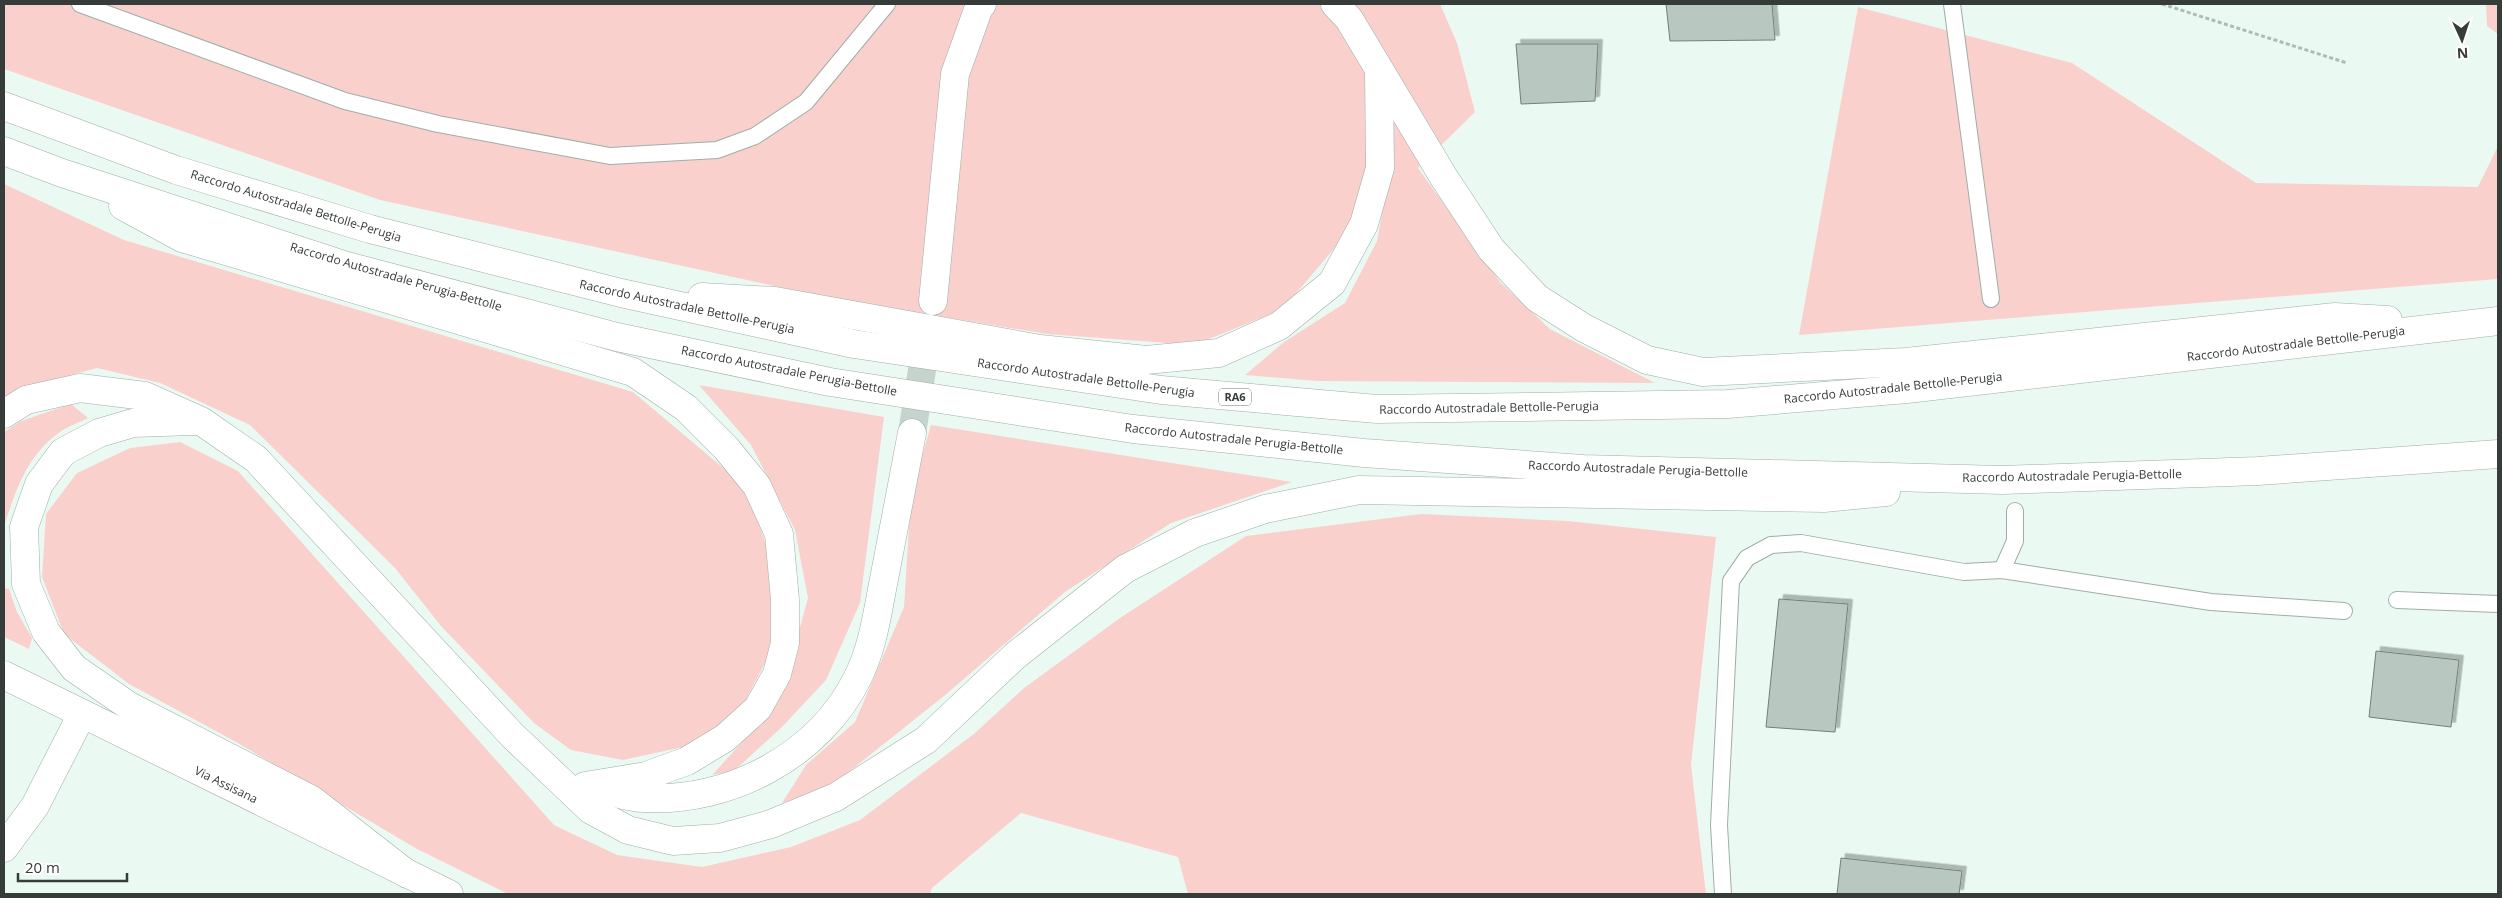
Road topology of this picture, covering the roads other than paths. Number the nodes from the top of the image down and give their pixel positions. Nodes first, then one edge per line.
1 (80, 4) edge
2 (887, 4) edge
3 (982, 4) edge
4 (1335, 4) edge
5 (1952, 4) edge
6 (1379, 71) junction
7 (4, 106) edge
8 (4, 151) edge
9 (62, 173) junction
10 (621, 293) junction
11 (1991, 299) dead end
12 (933, 301) dead end
13 (2498, 321) edge
14 (2470, 324) junction
15 (4, 414) edge
16 (202, 421) junction
17 (912, 433) tunnel mouth
18 (2498, 454) edge
19 (2002, 480) junction
20 (2015, 511) dead end
21 (24, 527) junction
22 (4, 557) edge
23 (2002, 570) junction
24 (2397, 600) dead end
25 (2498, 604) edge
26 (2344, 611) dead end
27 (4, 675) edge
28 (82, 714) junction
29 (546, 766) junction
30 (585, 786) junction
31 (4, 848) edge
32 (408, 874) junction
33 (449, 894) edge
34 (1723, 894) edge

1 - 2 lane
3 - 12 main road
4 - 6 main road
5 - 11 lane
6 - 10 main road
6 - 14 main road
7 - 10 main road, Raccordo Autostradale Bettolle-Perugia / RA6
8 - 9 main road, Raccordo Autostradale Perugia-Bettolle
9 - 19 main road, Raccordo Autostradale Perugia-Bettolle
9 - 30 main road
10 - 14 main road, Raccordo Autostradale Bettolle-Perugia / RA6
13 - 14 main road, Raccordo Autostradale Bettolle-Perugia / RA6
15 - 16 main road
16 - 21 main road
16 - 29 main road
17 - 30 main road
18 - 19 main road, Raccordo Autostradale Perugia-Bettolle
19 - 29 main road
20 - 23 lane
21 - 22 main road
21 - 32 main road
23 - 26 lane
23 - 34 lane
24 - 25 lane
27 - 28 main road, Via Assisana
28 - 31 main road
28 - 32 main road, Via Assisana
29 - 30 main road
32 - 33 main road, Via Assisana

